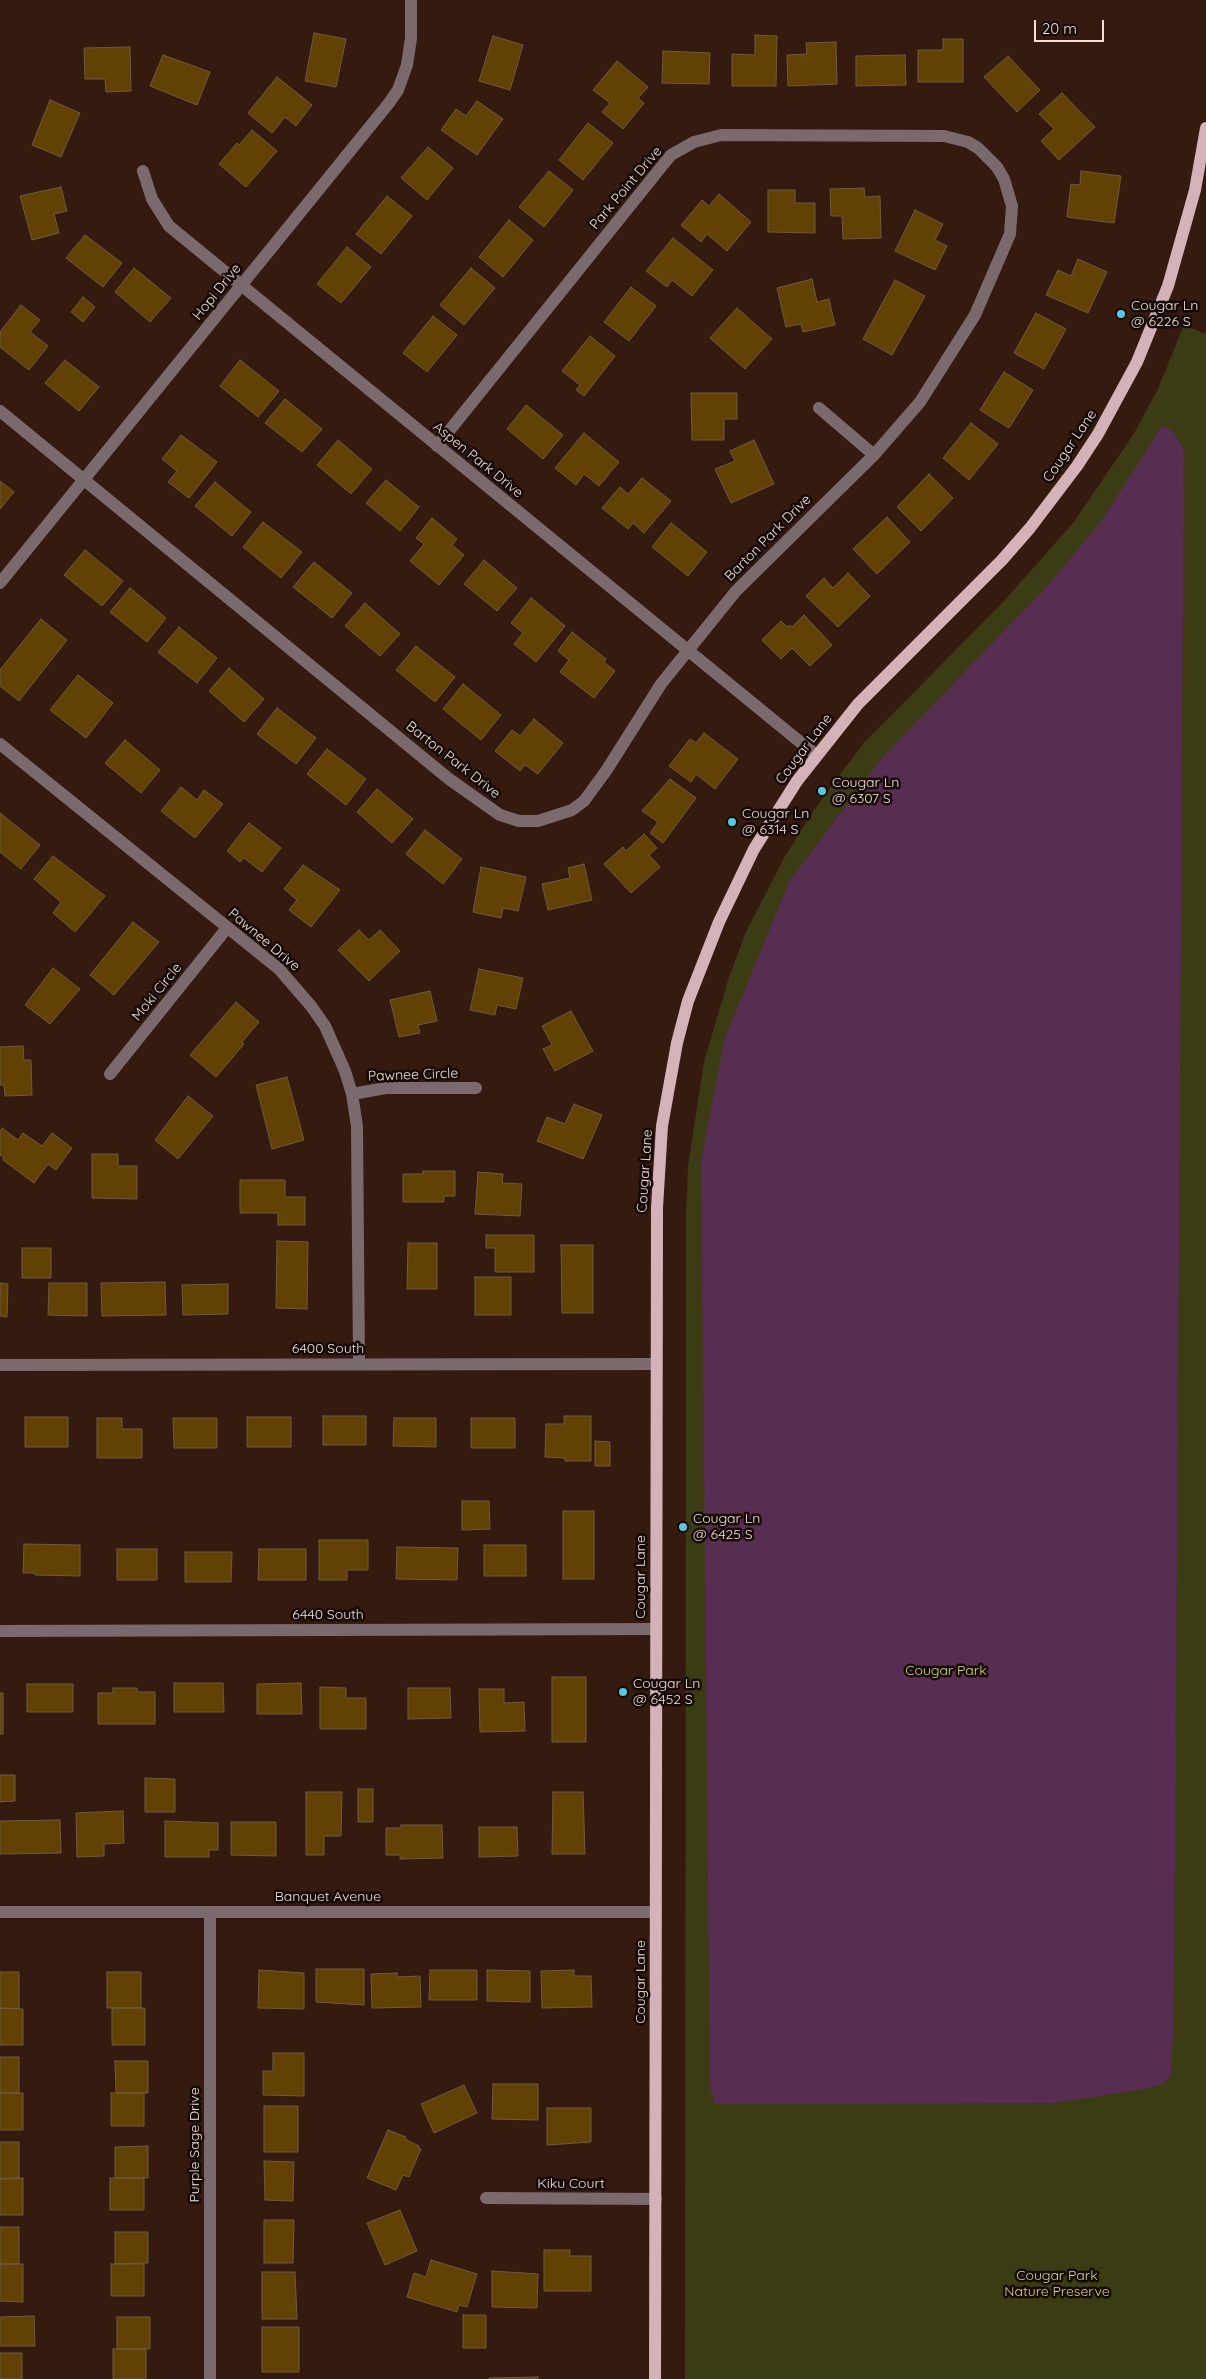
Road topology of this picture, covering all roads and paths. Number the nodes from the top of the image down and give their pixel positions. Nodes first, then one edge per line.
1 (411, 0) edge
2 (1206, 128) edge
3 (988, 157) joint
4 (143, 171) dead end
5 (243, 285) junction
6 (818, 408) dead end
7 (0, 411) edge
8 (436, 446) junction
9 (874, 456) junction
10 (84, 480) junction
11 (0, 583) edge
12 (688, 651) junction
13 (0, 744) edge
14 (816, 756) junction
15 (227, 928) junction
16 (110, 1074) dead end
17 (476, 1088) dead end
18 (352, 1094) junction
19 (359, 1364) junction
20 (656, 1364) junction
21 (0, 1365) edge
22 (656, 1629) junction
23 (0, 1631) edge
24 (0, 1912) edge
25 (210, 1912) junction
26 (656, 1912) junction
27 (486, 2198) dead end
28 (656, 2200) junction
29 (210, 2379) edge
30 (656, 2379) edge

1 - 5 street, Hopi Drive
2 - 14 main road, Cougar Lane
3 - 8 street, Park Point Drive
3 - 9 street, Barton Park Drive
4 - 5 street, Aspen Park Drive
5 - 8 street, Aspen Park Drive
5 - 10 street, Hopi Drive
6 - 9 street
7 - 10 street, Barton Park Drive
8 - 12 street, Aspen Park Drive
9 - 12 street, Barton Park Drive
10 - 11 street, Hopi Drive
10 - 12 street, Barton Park Drive
12 - 14 street, Aspen Park Drive
13 - 15 street, Pawnee Drive
14 - 20 main road, Cougar Lane
15 - 16 street, Moki Circle
15 - 18 street, Pawnee Drive
17 - 18 street, Pawnee Circle
18 - 19 street, Pawnee Drive
19 - 20 street, 6400 South
19 - 21 street, 6400 South
20 - 22 main road, Cougar Lane
22 - 23 street, 6440 South
22 - 26 main road, Cougar Lane
24 - 25 street, Banquet Avenue
25 - 26 street, Banquet Avenue
25 - 29 street, Purple Sage Drive
26 - 28 main road, Cougar Lane
27 - 28 street, Kiku Court
28 - 30 main road, Cougar Lane

